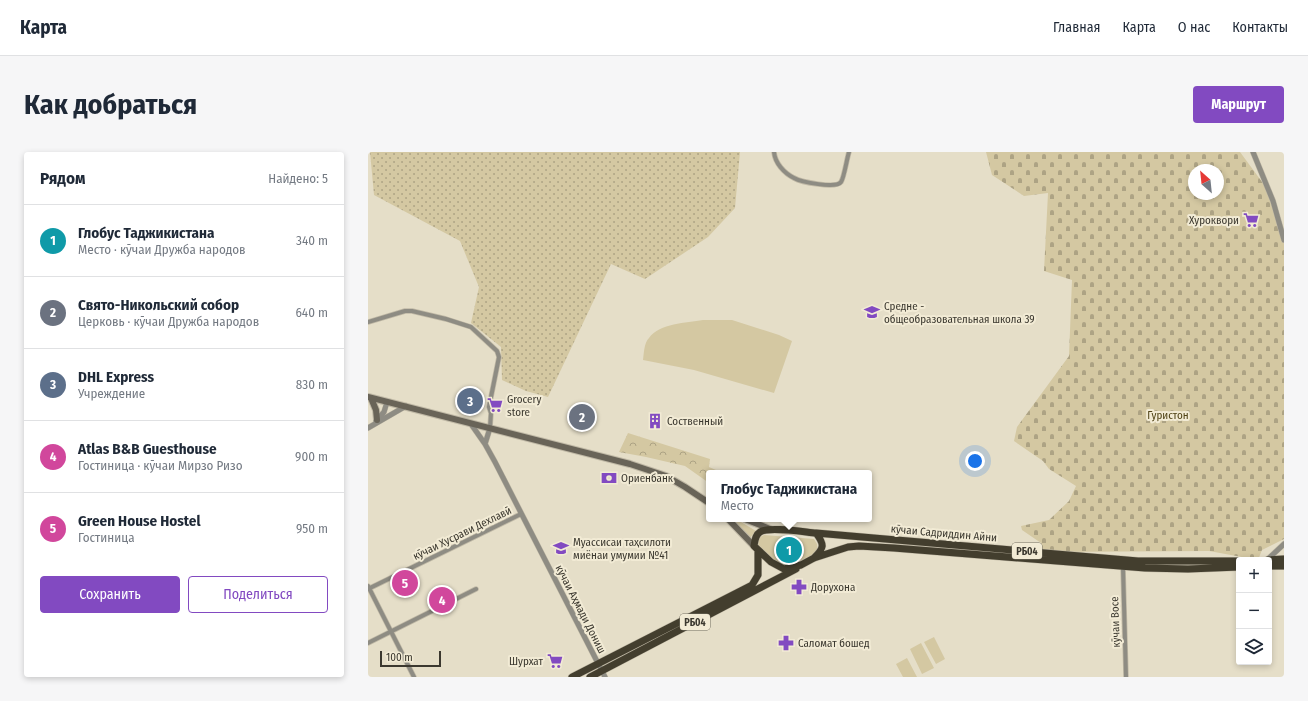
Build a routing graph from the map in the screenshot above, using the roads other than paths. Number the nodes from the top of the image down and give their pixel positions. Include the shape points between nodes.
1 (774, 152) edge
2 (849, 152) edge
3 (1253, 152) edge
4 (1284, 240) edge
5 (369, 321) edge
6 (370, 398) edge
7 (387, 402) junction
8 (406, 406) junction
9 (378, 420) junction
10 (471, 424) junction
11 (369, 427) edge
12 (490, 428) junction
13 (485, 444) junction
14 (706, 501) edge
15 (522, 514) junction
16 (731, 522) edge
17 (754, 522) edge
18 (770, 528) junction
19 (816, 533) junction
20 (1284, 544) edge
21 (756, 548) junction
22 (1270, 557) edge
23 (814, 558) junction
24 (1284, 559) edge
25 (1272, 560) edge
26 (1236, 561) edge
27 (801, 565) junction
28 (1272, 566) edge
29 (1284, 566) edge
30 (1123, 567) junction
31 (1236, 567) edge
32 (368, 588) edge
33 (476, 589) dead end
34 (391, 631) junction
35 (368, 643) edge
36 (598, 664) junction
37 (604, 674) edge
38 (414, 677) edge
39 (572, 677) edge
40 (590, 677) edge
41 (1126, 677) edge

1 - 2 street via 781,168 793,178 831,186 842,182
3 - 4 street via 1271,196
5 - 12 street via 408,311 471,327 497,351 499,357 489,407
6 - 7 main road
6 - 9 main road
7 - 8 main road
7 - 9 street
8 - 10 main road
8 - 11 street
9 - 11 street
10 - 12 main road
10 - 13 street, кӯчаи Аҳмади Дониш
12 - 13 street
12 - 14 main road via 653,471 679,483
13 - 15 street, кӯчаи Аҳмади Дониш
15 - 32 street, кӯчаи Хусрави Дехлавӣ
15 - 36 street, кӯчаи Аҳмади Дониш
16 - 21 main road
17 - 18 main road
18 - 19 highway, РБ04
18 - 21 highway via 758,534
19 - 23 highway via 823,546
19 - 26 highway, кӯчаи Садриддин Айни / РБ04 via 1138,561
20 - 22 street
21 - 27 highway, РБ04 via 780,568 788,569
21 - 36 highway, РБ04 via 758,575 752,585
23 - 27 highway, РБ04
23 - 30 highway, кӯчаи Садриддин Айни / РБ04 via 859,546
24 - 25 highway
27 - 37 highway, РБ04
28 - 29 highway
30 - 31 highway, кӯчаи Садриддин Айни / РБ04
30 - 41 street, кӯчаи Восе
32 - 34 street
33 - 34 street
34 - 35 street
34 - 38 street
36 - 37 street, кӯчаи Аҳмади Дониш
36 - 39 highway, РБ04
37 - 40 highway, РБ04

